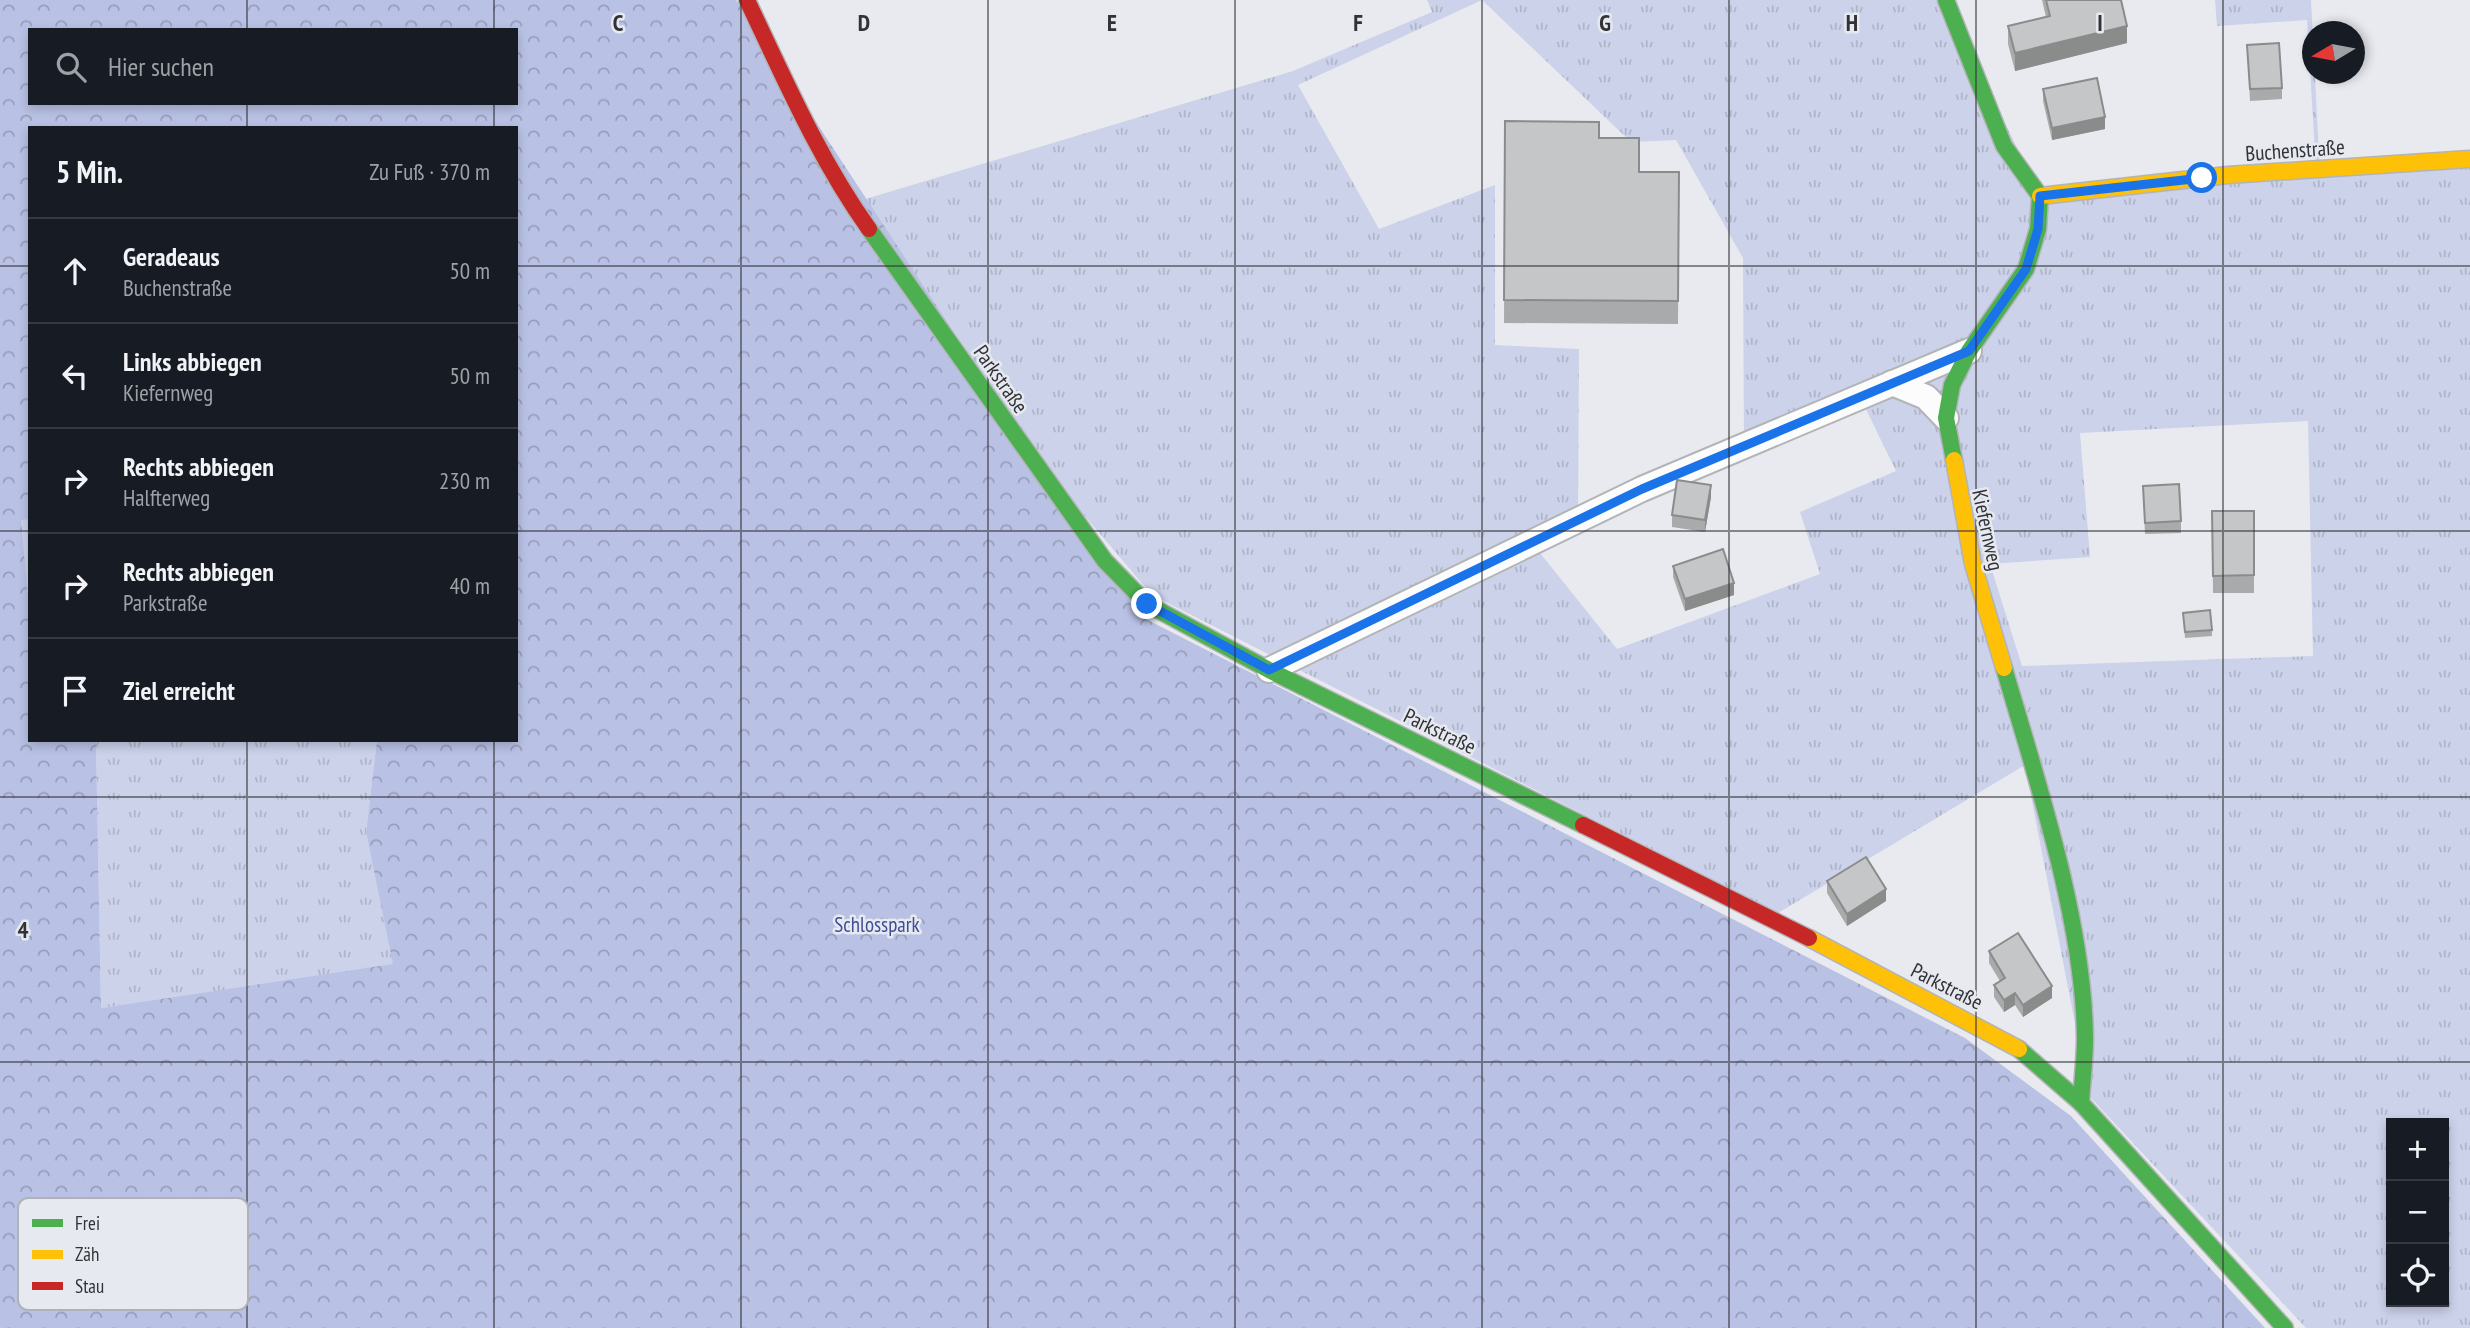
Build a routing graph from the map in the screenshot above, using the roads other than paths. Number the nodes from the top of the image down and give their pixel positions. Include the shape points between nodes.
1 (747, 0) edge
2 (1946, 0) edge
3 (2470, 159) edge
4 (2040, 196) junction
5 (1969, 351) junction
6 (1892, 383) junction
7 (1946, 418) junction
8 (1269, 670) junction
9 (2081, 1103) junction
10 (2285, 1328) edge

1 - 8 street, Parkstraße via 799,109 853,206 1105,561 1147,604
2 - 4 street via 2004,146
3 - 4 street, Buchenstraße via 2228,175
4 - 5 street, Kiefernweg via 2038,229 2026,269
5 - 6 street
5 - 7 street, Kiefernweg via 1952,385
6 - 7 street via 1926,397
6 - 8 street via 1642,489
7 - 9 street, Kiefernweg via 1973,564 2032,764 2073,928 2085,1038
8 - 9 street, Parkstraße via 2011,1042
9 - 10 street, Parkstraße

